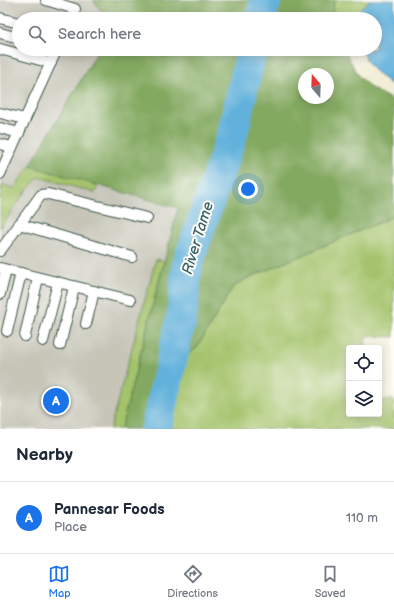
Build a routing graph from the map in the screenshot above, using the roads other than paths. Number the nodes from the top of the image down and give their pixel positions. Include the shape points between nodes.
1 (46, 0) edge
2 (74, 12) edge
3 (0, 18) edge
4 (12, 21) edge
5 (0, 33) edge
6 (12, 36) edge
7 (0, 49) edge
8 (12, 52) edge
9 (26, 56) edge
10 (54, 56) edge
11 (51, 63) junction
12 (0, 113) edge
13 (25, 119) junction
14 (0, 128) edge
15 (19, 133) junction
16 (0, 144) edge
17 (12, 147) junction
18 (0, 174) edge
19 (147, 218) dead end
20 (20, 224) junction
21 (0, 251) edge
22 (132, 257) dead end
23 (3, 269) edge
24 (21, 273) junction
25 (38, 278) junction
26 (58, 282) junction
27 (74, 287) junction
28 (94, 291) junction
29 (0, 294) edge
30 (130, 300) dead end
31 (86, 324) dead end
32 (7, 331) dead end
33 (25, 336) dead end
34 (43, 340) dead end
35 (60, 345) dead end

1 - 2 lane via 75,10
3 - 4 lane
5 - 6 lane
7 - 8 lane
9 - 11 lane
10 - 11 lane
11 - 13 lane
12 - 13 lane
13 - 15 lane
14 - 15 lane
15 - 17 lane
16 - 17 lane
17 - 18 lane
19 - 20 lane via 48,194 41,195
20 - 21 lane
20 - 22 lane
23 - 24 lane
23 - 29 lane
24 - 25 lane
24 - 32 lane
25 - 26 lane
25 - 33 lane
26 - 27 lane
26 - 34 lane
27 - 28 lane
27 - 35 lane
28 - 30 lane
28 - 31 lane

